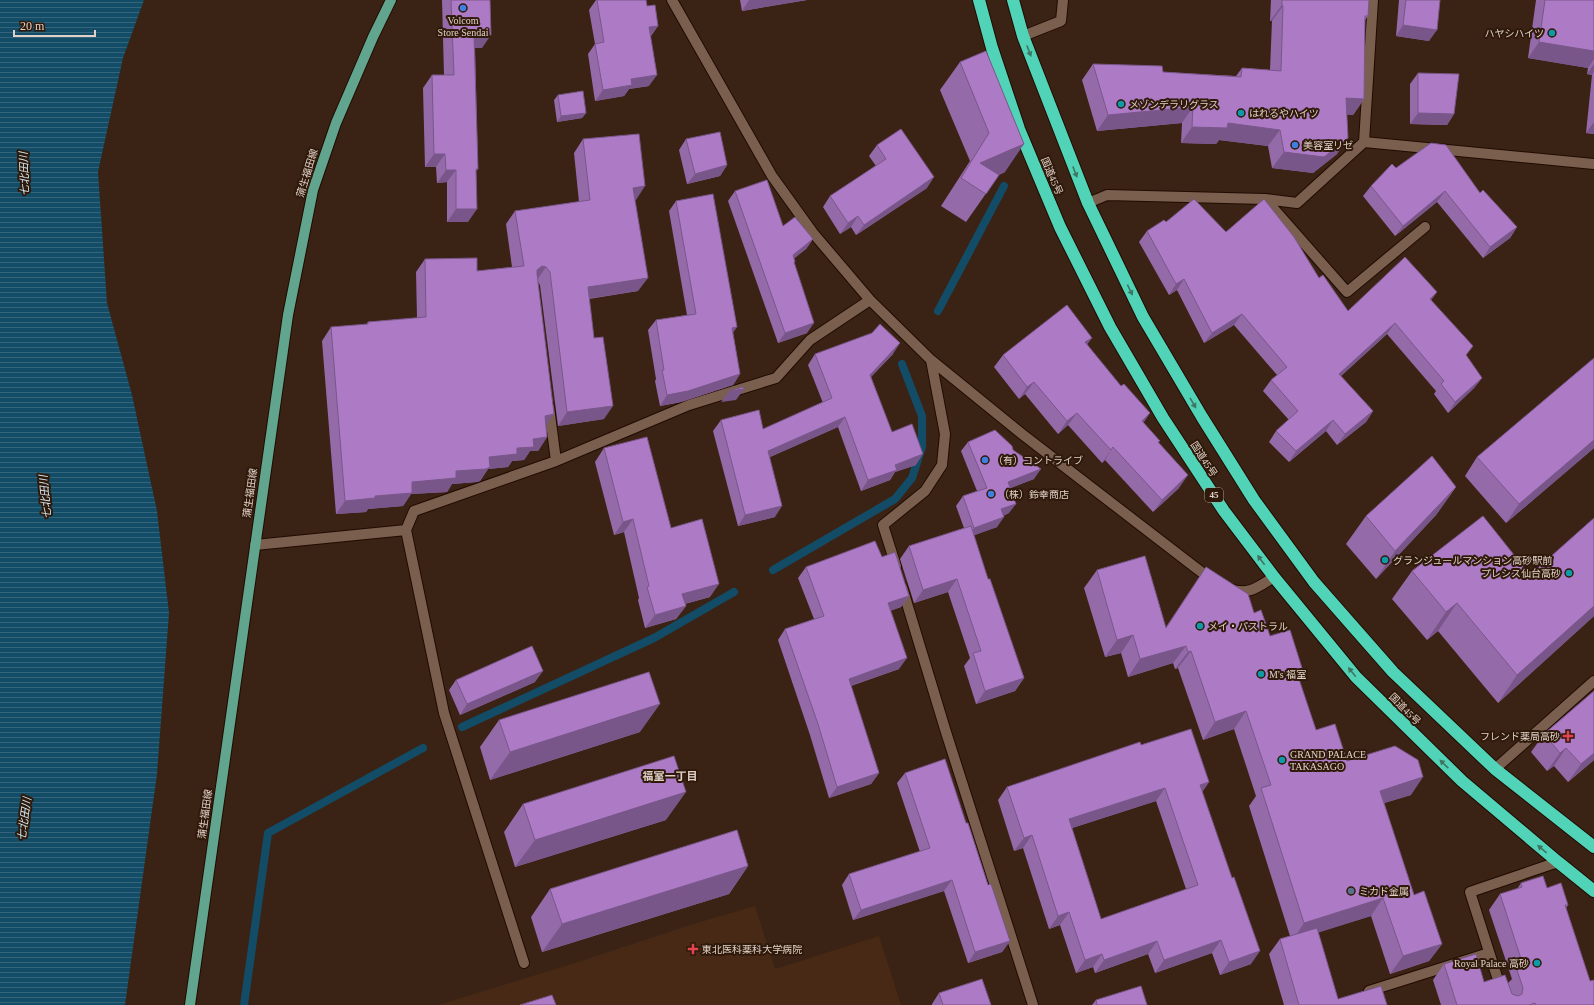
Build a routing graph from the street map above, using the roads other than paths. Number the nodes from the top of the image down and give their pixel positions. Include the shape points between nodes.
1 (391, 0) edge
2 (672, 0) edge
3 (979, 0) edge
4 (1013, 0) edge
5 (1063, 0) edge
6 (1373, 0) edge
7 (1023, 36) junction
8 (1364, 142) junction
9 (1594, 164) edge
10 (1265, 199) junction
11 (1088, 203) junction
12 (1425, 226) dead end
13 (870, 300) junction
14 (931, 360) junction
15 (548, 400) edge
16 (556, 462) junction
17 (406, 530) junction
18 (254, 546) junction
19 (1274, 576) junction
20 (1594, 681) edge
21 (1495, 769) junction
22 (1594, 847) edge
23 (1558, 862) junction
24 (1594, 891) edge
25 (1489, 953) junction
26 (524, 963) dead end
27 (1361, 994) edge
28 (190, 1005) edge
29 (1033, 1005) edge
30 (1506, 1005) edge

1 - 18 main road, 蒲生福田線 via 336,123 313,190 288,315
2 - 13 street via 772,176 813,233
19 -> 3 highway, 国道45号 / 45 via 1224,511 1163,418 1110,327 1060,227 1019,129
4 - 7 highway, 国道45号
5 - 7 street via 1061,21
6 - 8 street
7 -> 11 highway, 国道45号
8 - 9 street
8 - 10 street via 1297,203
10 - 11 street via 1107,195
10 - 12 street via 1346,292
11 -> 21 highway, 国道45号 via 1143,317 1254,500 1314,582 1393,672
13 - 14 street
13 - 16 street via 810,340 776,378 689,405
14 - 19 street via 1034,444 1216,582 1233,590 1252,590
14 - 29 street via 945,434 942,465 925,491 883,524
15 - 16 street
16 - 17 street via 414,511
17 - 18 street
17 - 26 street via 444,713
18 - 28 main road, 蒲生福田線
23 -> 19 highway, 国道45号 / 45 via 1462,781 1356,677
20 - 21 street
21 - 22 highway, 国道45号
23 - 24 highway, 国道45号 / 45
23 - 25 street via 1470,892
25 - 27 street
25 - 30 street

